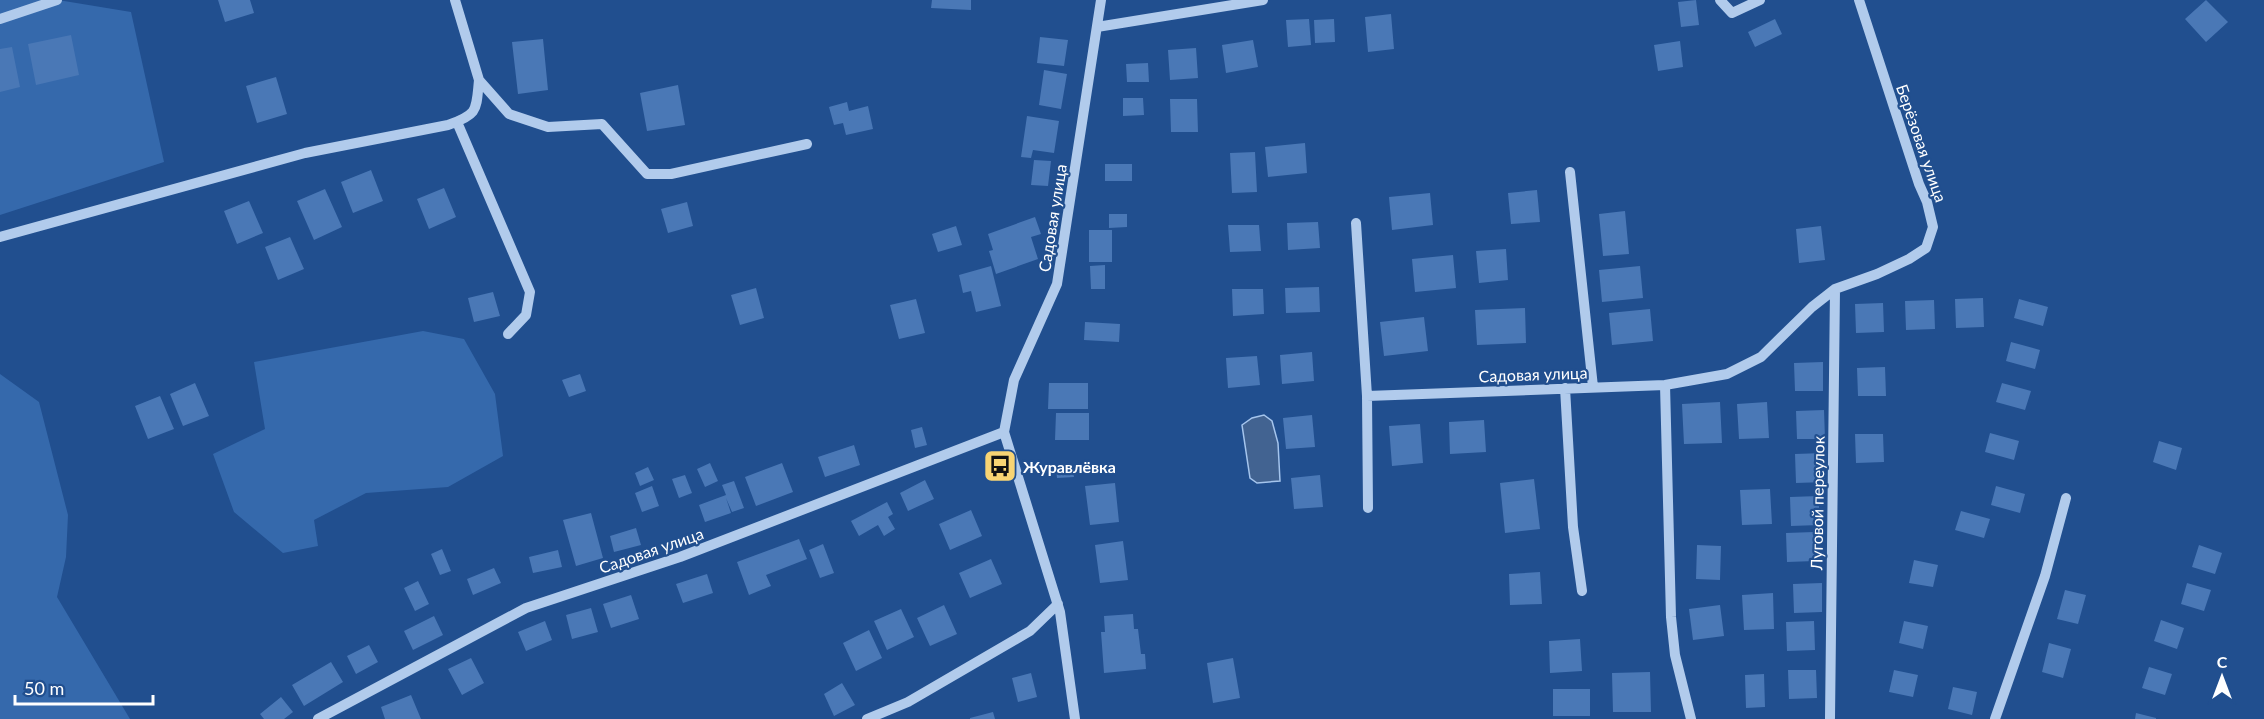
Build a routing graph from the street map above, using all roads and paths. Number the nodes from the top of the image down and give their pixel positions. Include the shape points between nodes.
1 (57, 0) edge
2 (455, 0) edge
3 (1101, 0) edge
4 (1263, 0) edge
5 (1720, 0) edge
6 (1760, 0) edge
7 (1859, 0) edge
8 (0, 19) edge
9 (1097, 27) junction
10 (479, 80) junction
11 (457, 122) junction
12 (807, 144) dead end
13 (1570, 172) dead end
14 (1356, 223) dead end
15 (0, 237) edge
16 (1835, 288) junction
17 (508, 334) dead end
18 (1665, 385) junction
19 (1593, 387) junction
20 (1565, 388) junction
21 (1366, 396) junction
22 (1004, 432) junction
23 (2066, 498) dead end
24 (1368, 508) dead end
25 (1582, 591) dead end
26 (1058, 604) junction
27 (1830, 718) edge
28 (318, 719) edge
29 (867, 719) edge
30 (1076, 719) edge
31 (1690, 719) edge
32 (1995, 719) edge

1 - 8 street
2 - 10 street
3 - 9 street, Садовая улица
4 - 9 street
5 - 6 street via 1732,13
7 - 16 street, Берёзовая улица via 1933,227 1926,248 1909,259
9 - 22 street, Садовая улица via 1057,284 1014,380
10 - 11 street via 477,106 468,118
10 - 12 street via 509,114 548,128 602,124 648,174 671,174
11 - 15 street via 305,153
11 - 17 street via 530,292 526,315
13 - 19 street
14 - 21 street
16 - 18 street, Берёзовая улица via 1761,357 1727,374
16 - 27 street, Луговой переулок
18 - 19 street, Садовая улица
18 - 31 street via 1671,617 1675,655
19 - 20 street, Садовая улица
20 - 21 street, Садовая улица
20 - 25 street via 1573,527
21 - 24 street
22 - 26 street, Садовая улица
22 - 28 street, Садовая улица via 680,557 525,608
23 - 32 street via 2045,576
26 - 29 street via 1030,631 908,702
26 - 30 street, Садовая улица

